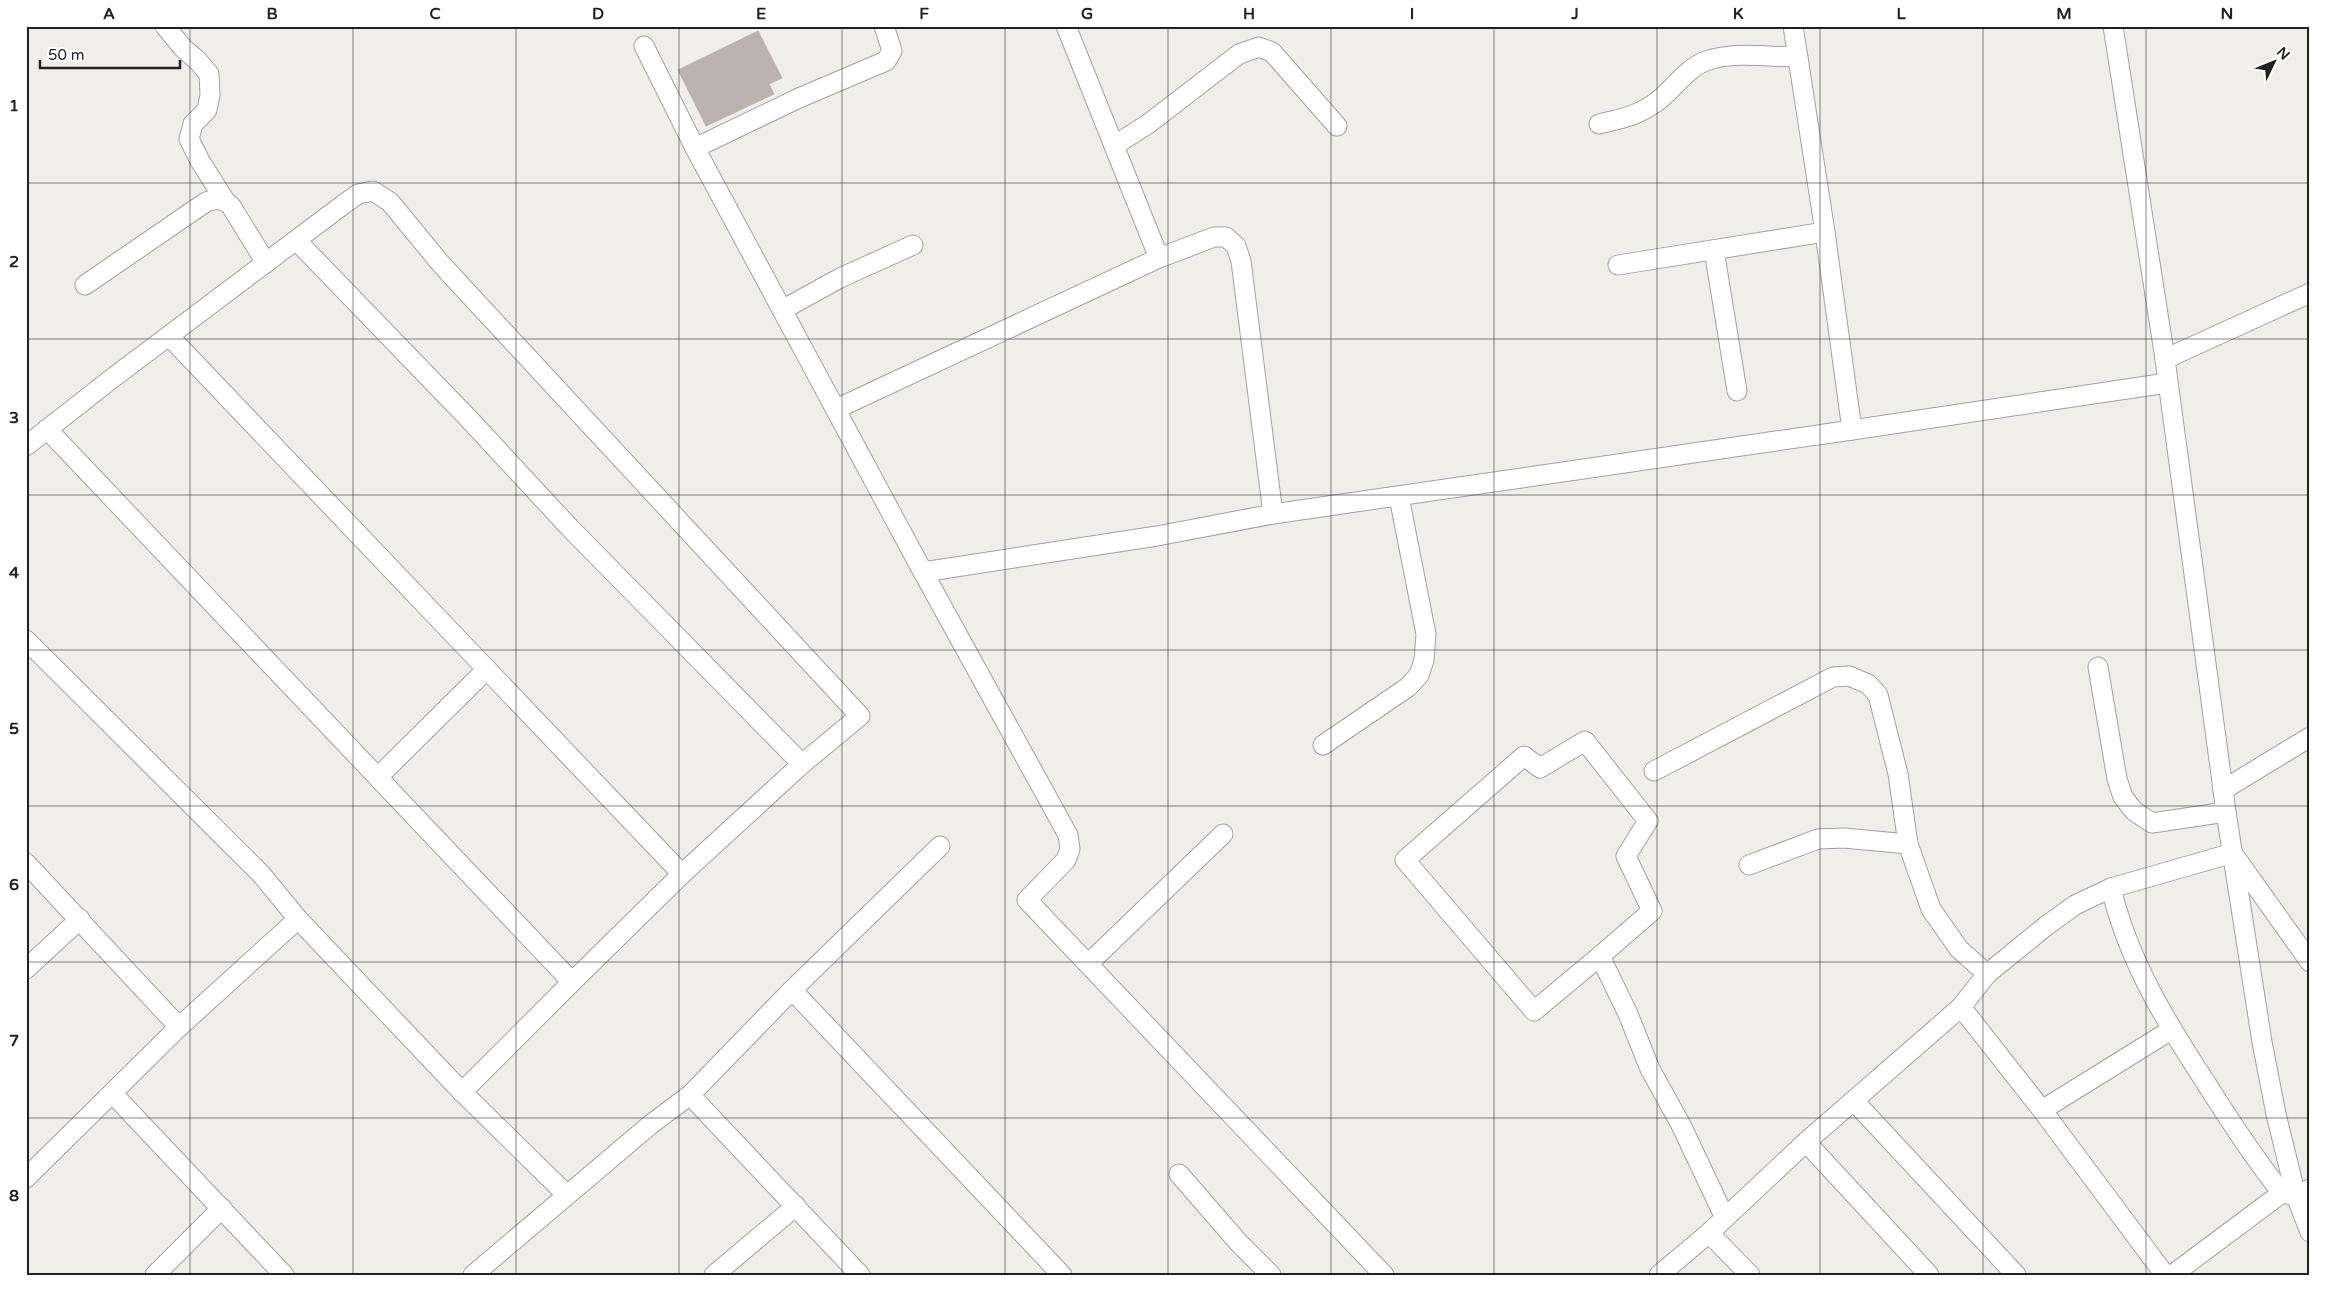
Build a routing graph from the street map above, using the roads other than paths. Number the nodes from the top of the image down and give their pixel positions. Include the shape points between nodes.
1 (165, 26) edge
2 (884, 26) edge
3 (1066, 26) edge
4 (1793, 26) edge
5 (2113, 26) edge
6 (644, 46) dead end
7 (1798, 57) junction
8 (1599, 124) dead end
9 (1337, 126) dead end
10 (1115, 145) junction
11 (695, 148) junction
12 (224, 199) junction
13 (1825, 232) junction
14 (296, 240) junction
15 (913, 245) dead end
16 (1714, 250) junction
17 (1159, 258) junction
18 (266, 263) junction
19 (1618, 265) dead end
20 (85, 285) dead end
21 (2310, 293) edge
22 (782, 310) junction
23 (170, 336) junction
24 (2165, 359) junction
25 (2167, 383) junction
26 (1737, 391) dead end
27 (836, 409) junction
28 (47, 429) junction
29 (1852, 430) junction
30 (26, 446) edge
31 (1399, 497) junction
32 (1273, 514) junction
33 (923, 572) junction
34 (26, 640) edge
35 (2098, 667) dead end
36 (487, 669) junction
37 (2310, 737) edge
38 (1323, 745) dead end
39 (802, 764) junction
40 (1654, 771) dead end
41 (378, 777) junction
42 (2223, 790) junction
43 (2226, 812) junction
44 (1223, 834) dead end
45 (1908, 844) junction
46 (940, 846) dead end
47 (2233, 852) junction
48 (26, 863) edge
49 (1749, 865) dead end
50 (682, 874) junction
51 (2111, 888) junction
52 (80, 919) junction
53 (298, 919) junction
54 (1600, 956) junction
55 (2310, 962) edge
56 (1089, 964) junction
57 (26, 969) edge
58 (1987, 974) junction
59 (572, 982) junction
60 (792, 990) junction
61 (1960, 1007) junction
62 (179, 1027) junction
63 (2171, 1030) junction
64 (462, 1092) junction
65 (113, 1094) junction
66 (690, 1095) junction
67 (1854, 1101) junction
68 (2042, 1110) junction
69 (1806, 1142) junction
70 (1179, 1174) dead end
71 (26, 1178) edge
72 (2296, 1193) edge
73 (567, 1195) junction
74 (796, 1206) junction
75 (222, 1208) junction
76 (1725, 1218) junction
77 (2310, 1232) edge
78 (1709, 1233) junction
79 (156, 1275) edge
80 (284, 1275) edge
81 (473, 1275) edge
82 (714, 1275) edge
83 (860, 1275) edge
84 (1062, 1275) edge
85 (1271, 1275) edge
86 (1384, 1275) edge
87 (1659, 1275) edge
88 (1750, 1275) edge
89 (1929, 1275) edge
90 (2016, 1275) edge
91 (2165, 1275) edge
92 (2172, 1275) edge

1 - 12 street via 209,74 207,110 193,124 190,139 200,162
2 - 11 street via 892,51 886,61
3 - 10 street
4 - 7 street
5 - 24 street
6 - 11 street
7 - 8 street via 1725,56 1704,62 1637,115
7 - 13 street
9 - 10 street via 1272,52 1259,47 1239,54 1148,124
10 - 17 street
11 - 22 street
12 - 18 street via 232,206
12 - 20 street via 206,202
13 - 16 street
13 - 29 street
14 - 18 street
14 - 39 street via 570,528
14 - 39 street via 358,194 373,191 390,202 448,272 860,716
15 - 22 street via 840,278
16 - 19 street
16 - 26 street
17 - 27 street
17 - 32 street via 1214,237 1226,237 1236,246 1241,261
18 - 23 street
21 - 24 street
22 - 27 street
23 - 28 street
23 - 36 street
24 - 25 street
25 - 29 street
25 - 42 street
27 - 33 street
28 - 30 street
28 - 41 street
29 - 31 street
31 - 32 street
31 - 38 street via 1426,634 1424,660 1419,674 1408,687
32 - 33 street via 1157,536
33 - 56 street via 1068,835 1070,849 1066,860 1027,900
34 - 53 street via 261,874
35 - 43 street via 2117,778 2122,797 2134,811 2152,823
36 - 41 street
36 - 50 street
37 - 42 street
39 - 50 street
40 - 45 street via 1833,677 1849,676 1868,684 1878,696 1898,774
41 - 59 street
42 - 43 street
43 - 47 street
44 - 56 street
45 - 49 street via 1844,838 1818,840
45 - 58 street via 1931,909 1959,949
46 - 60 street
47 - 51 street
47 - 55 street
47 - 72 street via 2262,1042
48 - 52 street
50 - 59 street
51 - 58 street via 2075,905
51 - 63 street via 2118,918 2136,962
52 - 57 street
52 - 62 street
53 - 62 street
53 - 64 street
54 - 54 street via 1534,1011 1405,860 1524,756 1540,768 1585,741 1648,821 1626,856 1652,910
54 - 76 street via 1621,997 1650,1069 1681,1125
56 - 86 street
58 - 61 street
59 - 64 street
60 - 66 street
60 - 84 street
61 - 67 street
61 - 68 street
62 - 65 street
63 - 68 street
63 - 72 street via 2243,1142
64 - 73 street
65 - 71 street
65 - 75 street
66 - 73 street
66 - 74 street
67 - 69 street
67 - 90 street
68 - 91 street
69 - 76 street
69 - 89 street
70 - 85 street via 1239,1244
72 - 77 street
72 - 92 street
73 - 81 street
74 - 82 street
74 - 83 street
75 - 79 street
75 - 80 street
76 - 78 street
78 - 87 street
78 - 88 street

